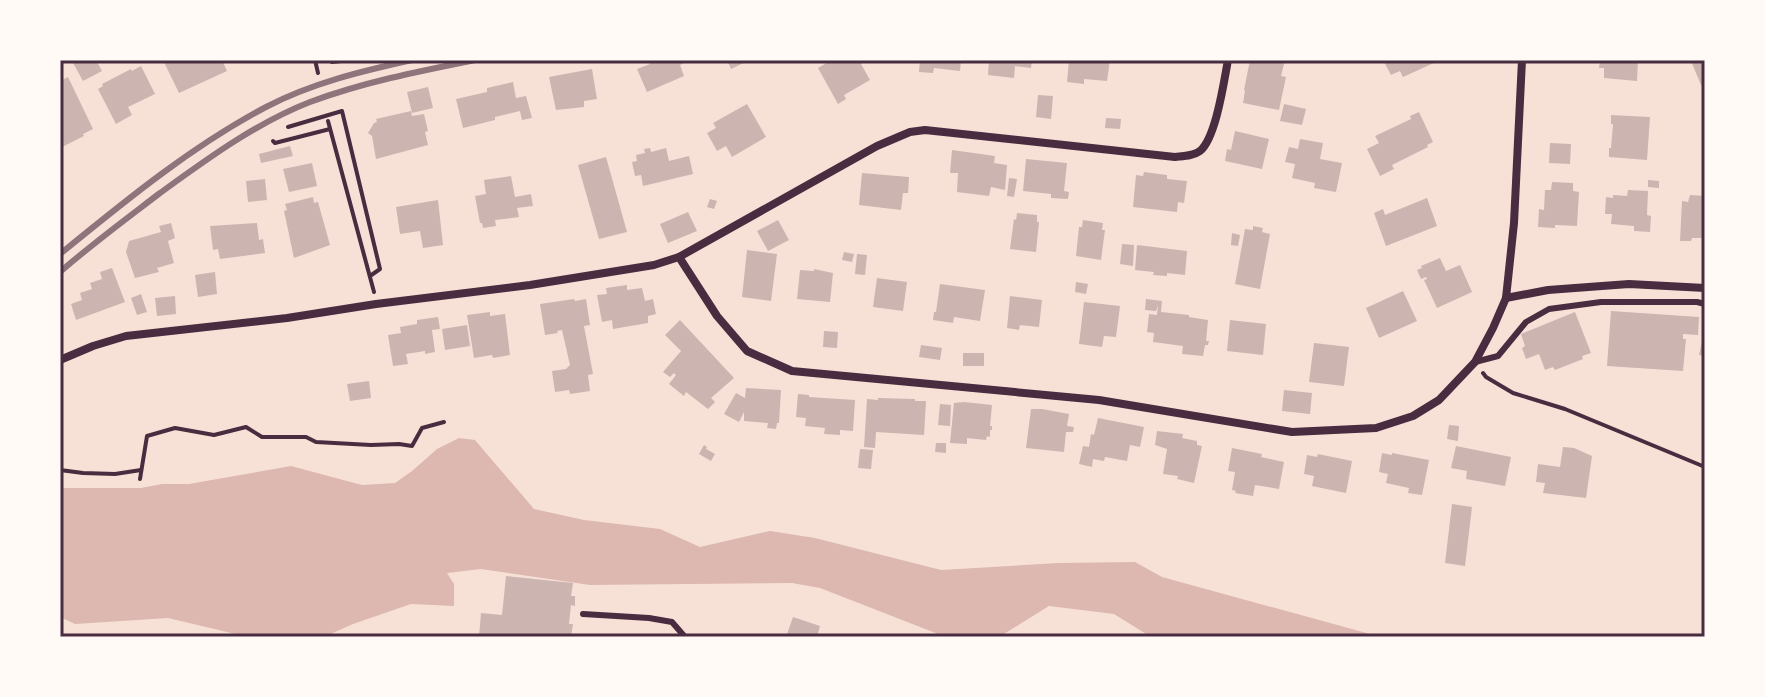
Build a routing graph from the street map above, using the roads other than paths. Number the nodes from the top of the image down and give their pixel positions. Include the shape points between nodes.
1 (1228, 60) edge
2 (1522, 60) edge
3 (679, 257) junction
4 (1705, 288) edge
5 (1506, 298) junction
6 (1705, 304) edge
7 (60, 360) edge
8 (1475, 362) junction
9 (583, 614) dead end
10 (685, 637) edge

1 - 3 street via 1212,130 1195,154 1175,157 910,132
2 - 5 street
3 - 7 street via 557,281 126,336
3 - 8 street via 747,351 792,371 1099,400 1292,432 1376,428 1413,416 1439,400
4 - 5 street via 1629,284
5 - 8 street
6 - 8 lane via 1601,302 1549,309 1526,322 1498,356
9 - 10 lane via 672,622

